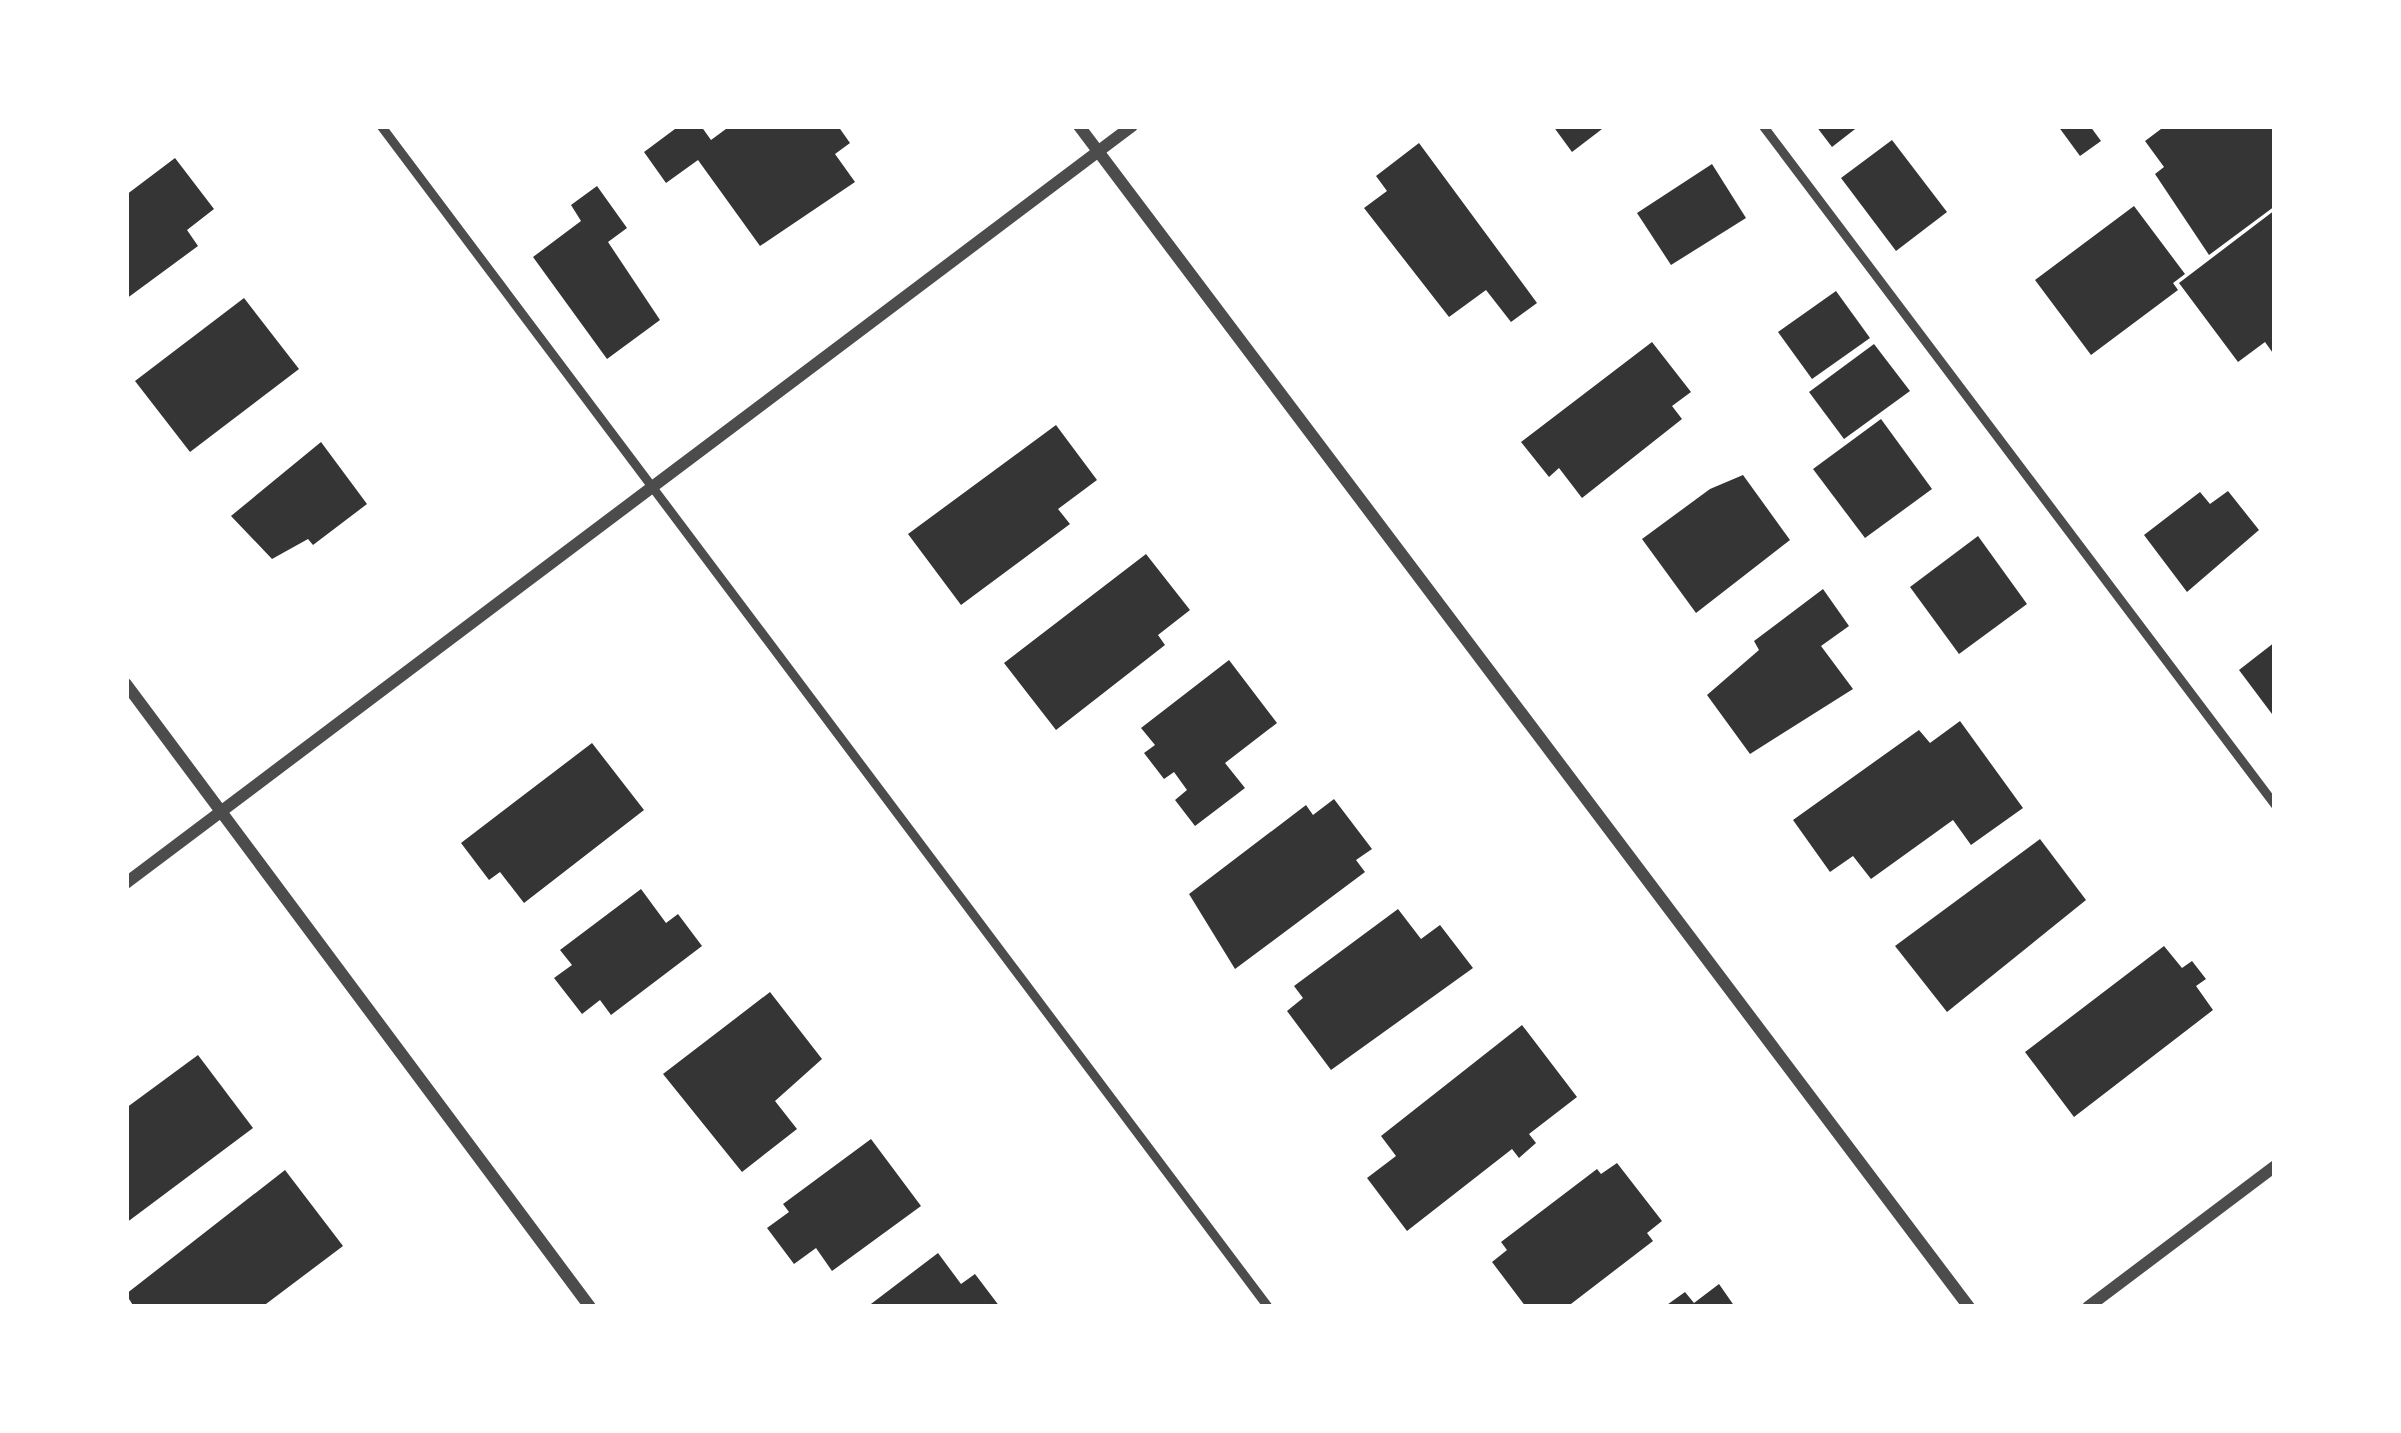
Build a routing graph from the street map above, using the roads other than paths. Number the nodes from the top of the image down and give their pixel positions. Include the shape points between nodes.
1 (381, 126) edge
2 (1078, 126) edge
3 (1132, 126) edge
4 (1763, 126) edge
5 (1098, 152) junction
6 (652, 486) junction
7 (126, 684) edge
8 (2275, 805) edge
9 (221, 811) junction
10 (126, 883) edge
11 (2275, 1166) edge
12 (590, 1307) edge
13 (1268, 1307) edge
14 (1969, 1307) edge
15 (2088, 1307) edge

1 - 6 lane
2 - 5 street
3 - 5 street
4 - 8 lane
5 - 6 street
5 - 14 street
6 - 9 street
6 - 13 lane
7 - 9 street
9 - 10 street
9 - 12 street
11 - 15 street

